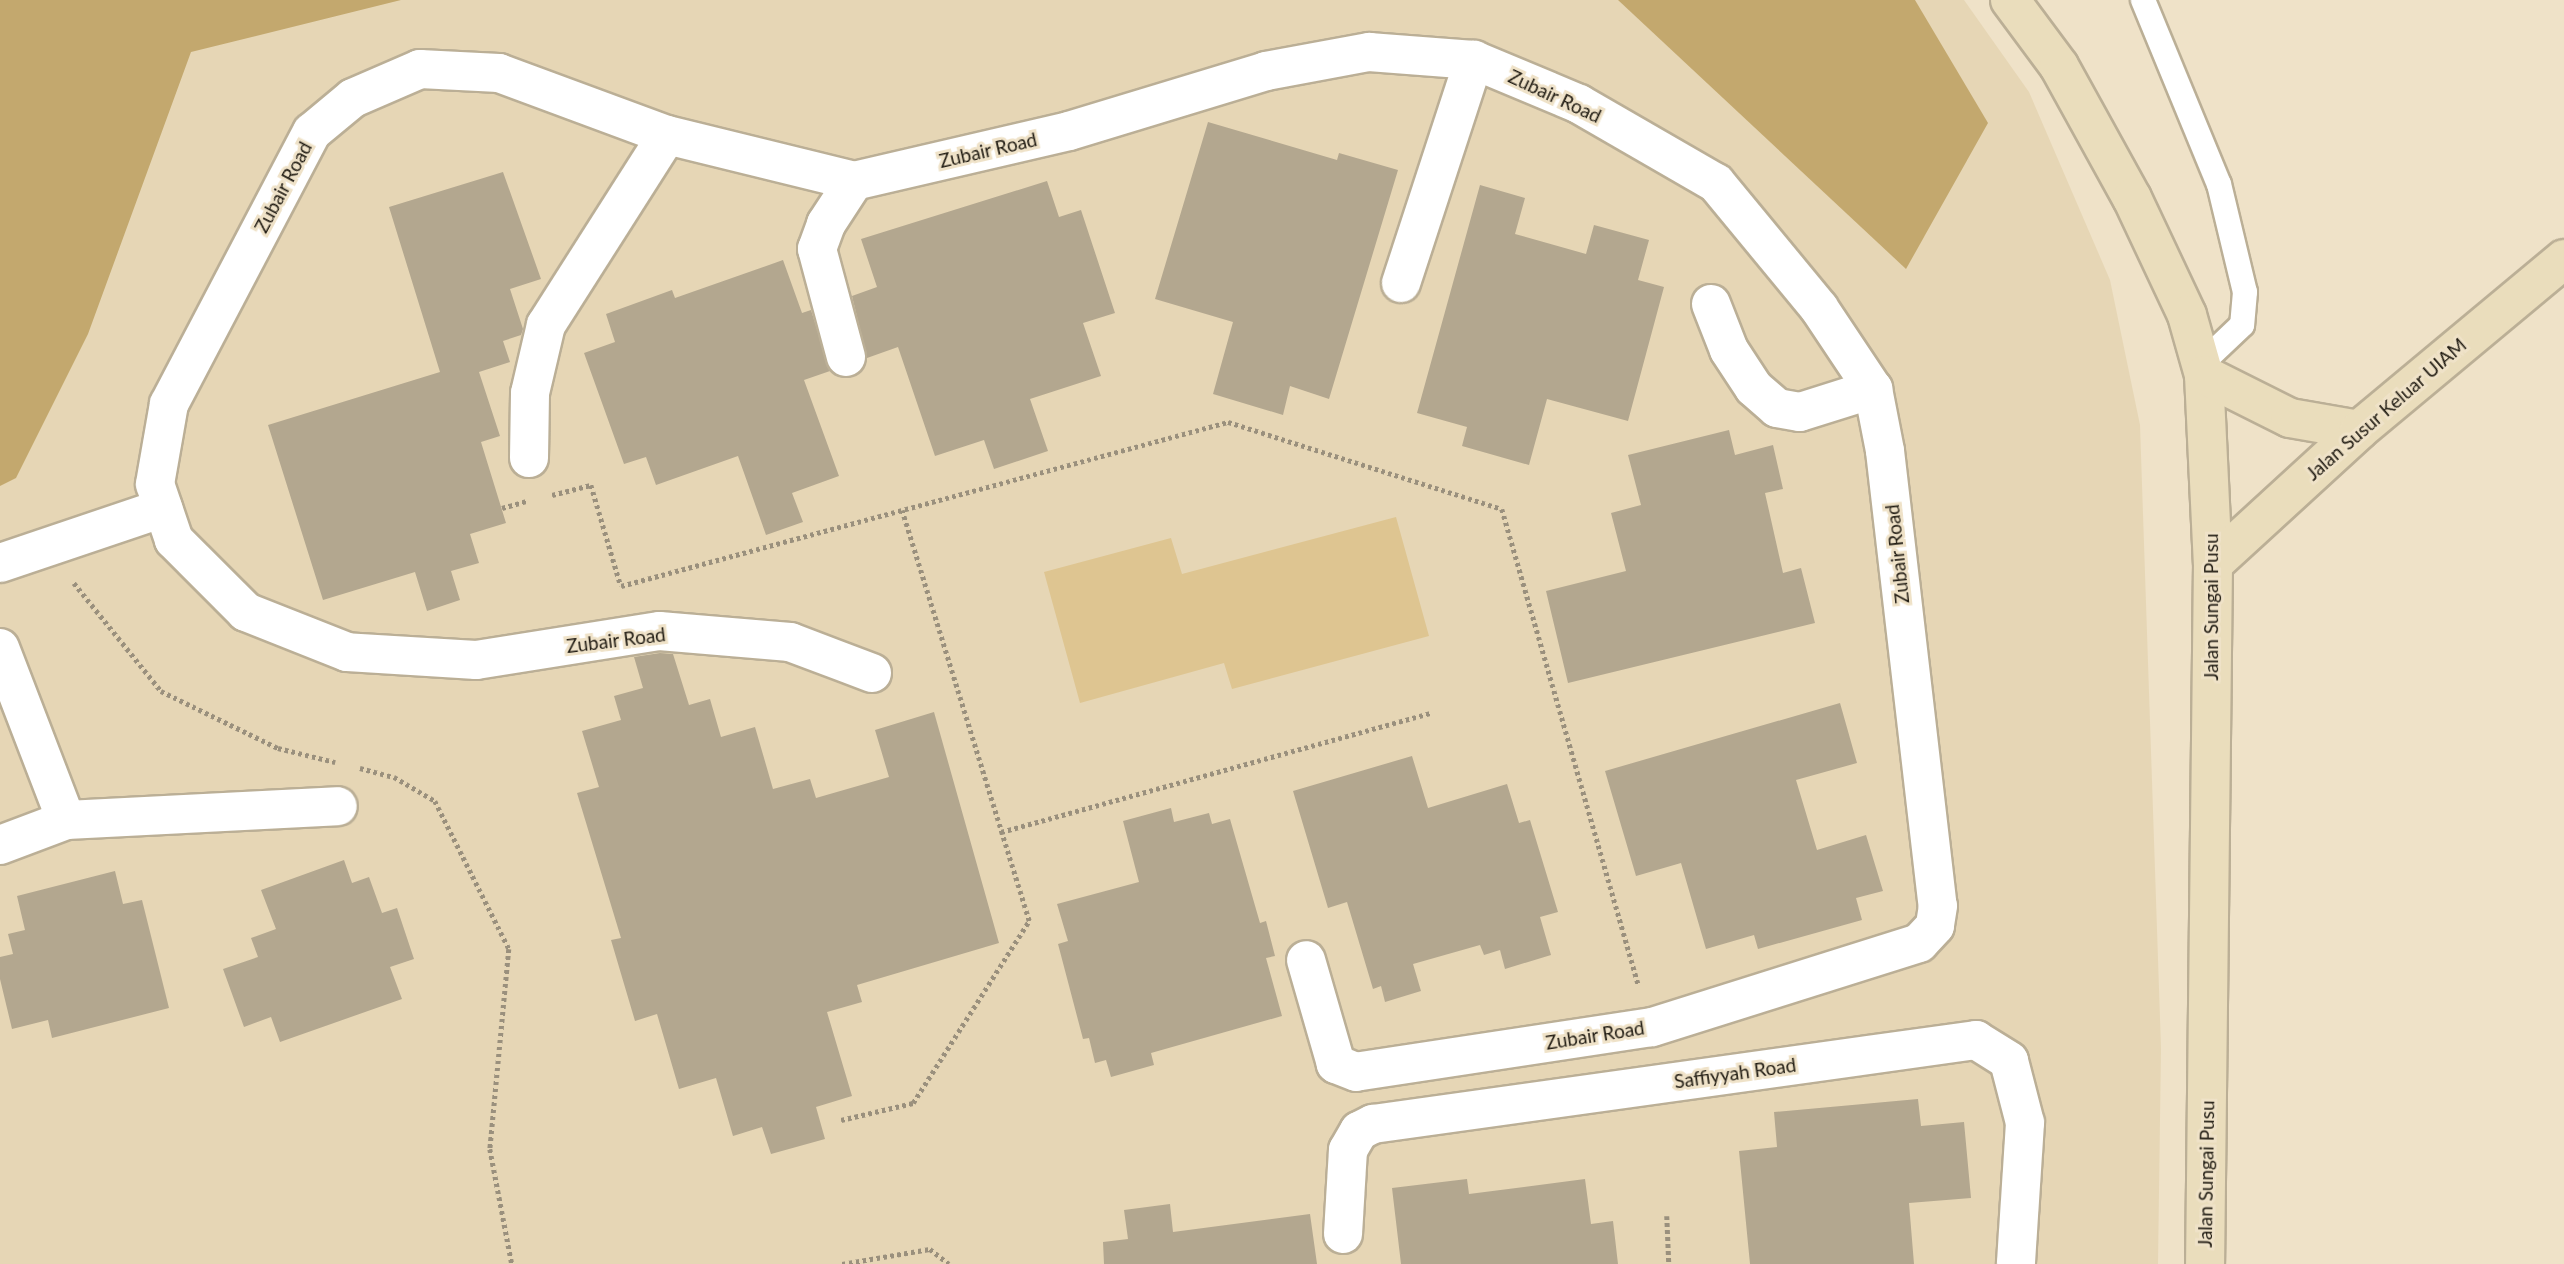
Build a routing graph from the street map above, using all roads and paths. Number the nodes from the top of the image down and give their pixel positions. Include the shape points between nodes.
1 (2010, 0) edge
2 (2143, 0) edge
3 (1474, 60) junction
4 (667, 135) junction
5 (854, 181) junction
6 (2564, 259) edge
7 (1401, 283) dead end
8 (1711, 304) dead end
9 (846, 357) dead end
10 (2203, 369) junction
11 (1873, 389) junction
12 (2359, 430) junction
13 (529, 458) dead end
14 (163, 508) junction
15 (502, 508) dead end
16 (902, 510) junction
17 (46, 548) junction
18 (0, 563) edge
19 (2213, 564) junction
20 (0, 648) edge
21 (872, 673) dead end
22 (1431, 713) dead end
23 (342, 764) dead end
24 (355, 767) dead end
25 (338, 806) dead end
26 (66, 820) junction
27 (1001, 832) junction
28 (0, 845) edge
29 (1306, 960) dead end
30 (1652, 1027) junction
31 (841, 1120) dead end
32 (1667, 1216) dead end
33 (1343, 1234) dead end
34 (512, 1264) edge
35 (842, 1264) edge
36 (949, 1264) edge
37 (1669, 1264) edge
38 (2016, 1264) edge
39 (2205, 1264) edge

1 - 10 main road, Jalan Sungai Pusu via 2059,66 2132,198 2187,315
2 - 10 lane via 2219,184 2245,292 2242,325
3 - 5 street, Zubair Road via 1369,52 1266,71 1069,131
3 - 7 street
3 - 11 street, Zubair Road via 1579,104 1716,183 1819,308
4 - 5 street, Zubair Road
4 - 13 street via 546,325 530,393
4 - 14 street, Zubair Road via 499,73 420,69 353,98 312,132 169,404 155,484
5 - 9 street via 825,224 817,249
6 - 12 main road, Jalan Susur Keluar UIAM
8 - 11 street via 1729,350 1754,388 1777,408 1800,412
10 - 12 main road via 2290,418
10 - 19 main road, Jalan Sungai Pusu
11 - 30 street, Zubair Road via 1885,451 1938,906 1935,926 1919,943
12 - 19 main road, Jalan Susur Keluar UIAM
14 - 17 street
14 - 21 street, Zubair Road via 174,540 246,612 347,652 476,660 659,631 790,642
15 - 16 path via 591,485 621,586
16 - 27 path
16 - 30 path via 1228,422 1502,509 1615,912
17 - 18 street
17 - 23 path via 161,691 278,748
19 - 39 main road, Jalan Sungai Pusu
20 - 26 street
22 - 27 path
24 - 34 path via 394,777 435,801 509,949 490,1149
25 - 26 street
26 - 28 street
27 - 31 path via 1029,921 914,1103
29 - 30 street, Zubair Road via 1336,1064 1345,1071
32 - 37 path
33 - 38 street, Saffiyyah Road via 1348,1150 1359,1131 1373,1124 1976,1040 2009,1061 2025,1123
35 - 36 path via 930,1249

